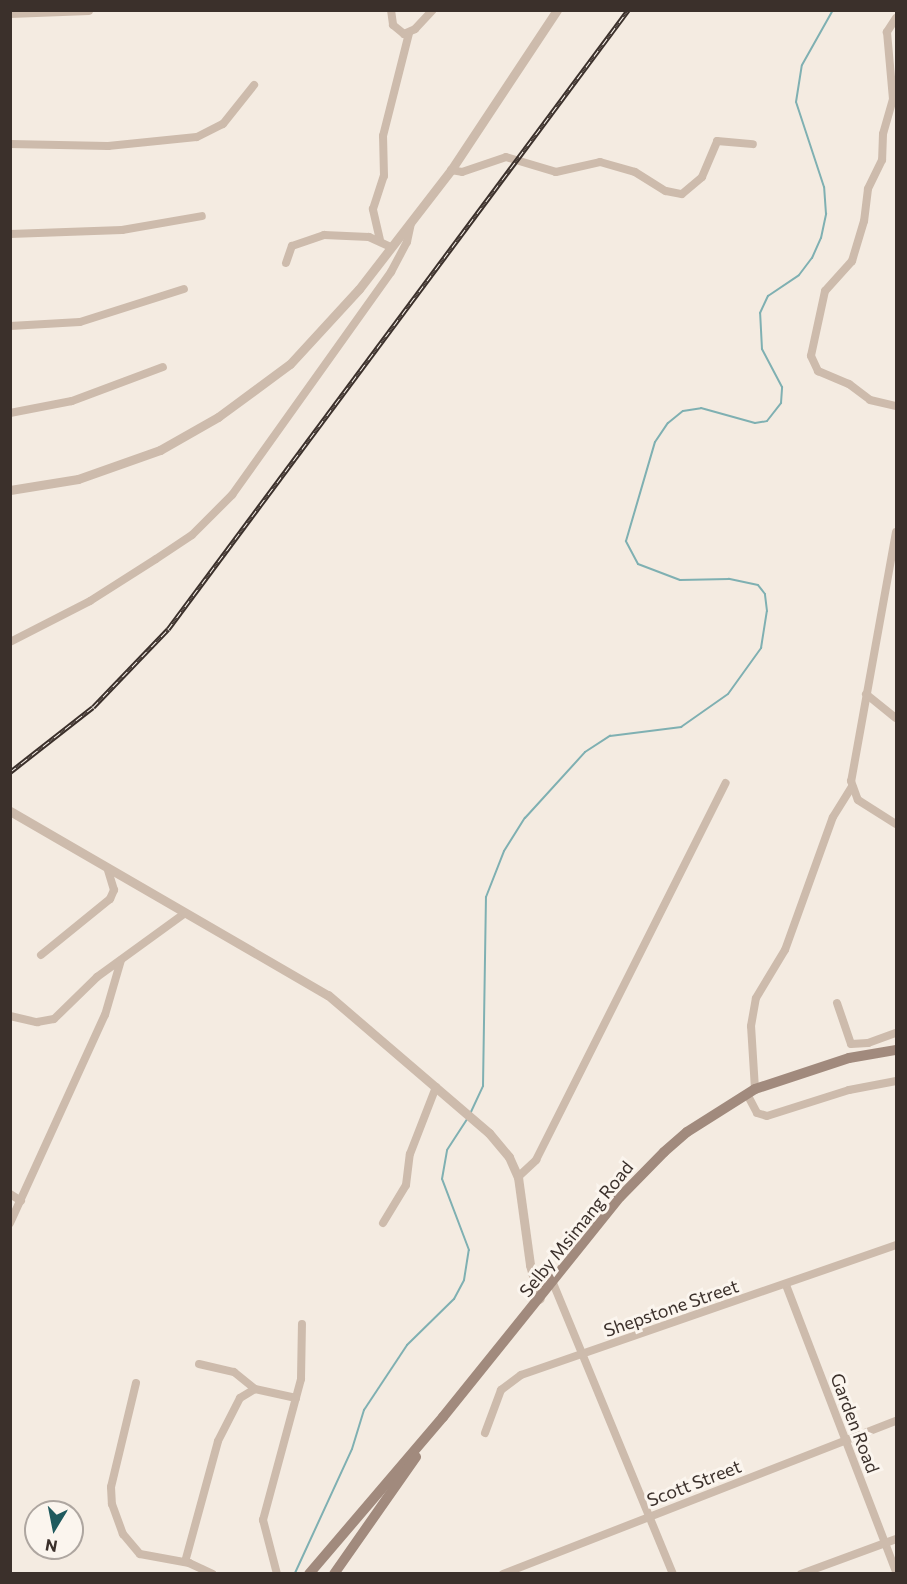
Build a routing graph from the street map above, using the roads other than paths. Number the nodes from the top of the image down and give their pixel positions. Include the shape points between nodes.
1 (391, 10) edge
2 (433, 10) edge
3 (557, 10) edge
4 (88, 11) edge
5 (10, 14) edge
6 (897, 18) edge
7 (409, 33) junction
8 (254, 85) dead end
9 (10, 144) edge
10 (753, 144) dead end
11 (451, 170) junction
12 (202, 216) dead end
13 (412, 219) junction
14 (10, 234) edge
15 (380, 240) junction
16 (390, 247) junction
17 (286, 263) dead end
18 (184, 290) dead end
19 (10, 326) edge
20 (163, 367) dead end
21 (897, 406) edge
22 (10, 414) edge
23 (10, 490) edge
24 (897, 532) edge
25 (10, 642) edge
26 (866, 694) junction
27 (897, 718) edge
28 (726, 783) dead end
29 (852, 787) junction
30 (10, 811) edge
31 (897, 824) edge
32 (108, 870) junction
33 (185, 913) junction
34 (41, 955) dead end
35 (121, 960) junction
36 (837, 1003) dead end
37 (10, 1016) edge
38 (897, 1033) edge
39 (897, 1050) edge
40 (897, 1080) edge
41 (436, 1088) junction
42 (751, 1092) junction
43 (518, 1178) junction
44 (10, 1194) edge
45 (21, 1201) junction
46 (10, 1223) edge
47 (383, 1223) dead end
48 (897, 1245) edge
49 (553, 1283) junction
50 (786, 1285) junction
51 (540, 1299) junction
52 (302, 1324) dead end
53 (583, 1353) junction
54 (199, 1364) dead end
55 (136, 1383) dead end
56 (255, 1389) junction
57 (296, 1398) junction
58 (443, 1417) junction
59 (897, 1421) edge
60 (485, 1432) dead end
61 (845, 1441) junction
62 (651, 1516) junction
63 (897, 1539) edge
64 (884, 1544) junction
65 (185, 1562) junction
66 (897, 1572) edge
67 (213, 1574) edge
68 (277, 1574) edge
69 (309, 1574) edge
70 (334, 1574) edge
71 (503, 1574) edge
72 (673, 1574) edge
73 (801, 1574) edge

1 - 7 street via 396,30
2 - 7 street
3 - 11 street
4 - 5 street
6 - 21 street via 887,32 892,99 883,134 882,160 868,189 864,221 852,261 825,291 811,356 818,371 849,384 870,400
7 - 15 street via 382,136 384,176 373,209
8 - 9 street via 223,124 197,137 108,146
10 - 11 street via 717,141 702,177 682,194 666,191 635,172 600,162 556,172 506,157 460,173
11 - 13 street
12 - 14 street via 130,229
13 - 16 street
13 - 25 street via 407,242 391,272 232,495 192,535 156,559 90,601
15 - 16 street
15 - 17 street via 350,234 314,237 292,246
16 - 23 street via 305,350 218,417 160,450 112,469
18 - 19 street via 80,322
20 - 22 street via 72,401
24 - 26 street
26 - 27 street
26 - 29 street
28 - 43 street via 537,1160
29 - 31 street via 858,800
29 - 42 street via 833,818 785,950 756,998 751,1026
30 - 32 street
32 - 33 street
32 - 34 street via 114,890 110,899
33 - 35 street
33 - 41 street via 328,995
35 - 37 street via 54,1019 37,1022
35 - 45 street via 105,1015
36 - 38 street via 851,1044
39 - 42 main road, Selby Msimang Road via 849,1058
40 - 42 street via 849,1090 767,1116 757,1113
41 - 43 street via 489,1133 509,1157
41 - 47 street via 410,1154 406,1185
42 - 49 main road, Selby Msimang Road via 687,1132 647,1168
43 - 51 street via 530,1265
44 - 45 street
45 - 46 street
48 - 50 street, Shepstone Street
49 - 51 main road, Selby Msimang Road
49 - 53 street
50 - 53 street, Shepstone Street
50 - 61 street, Garden Road
51 - 58 main road, Selby Msimang Road
52 - 57 street via 303,1361
53 - 60 street, Shepstone Street via 512,1379 498,1396
53 - 62 street
54 - 56 street via 234,1372
55 - 65 street via 111,1486 112,1504 131,1548
56 - 57 street
56 - 65 street via 240,1398 224,1423
57 - 68 street via 263,1520
58 - 69 main road, Selby Msimang Road
58 - 70 main road, Selby Msimang Road
59 - 61 street, Scott Street
61 - 62 street, Scott Street
61 - 64 street, Garden Road
62 - 71 street, Scott Street
62 - 72 street
63 - 64 street
64 - 66 street, Garden Road
64 - 73 street
65 - 67 street

